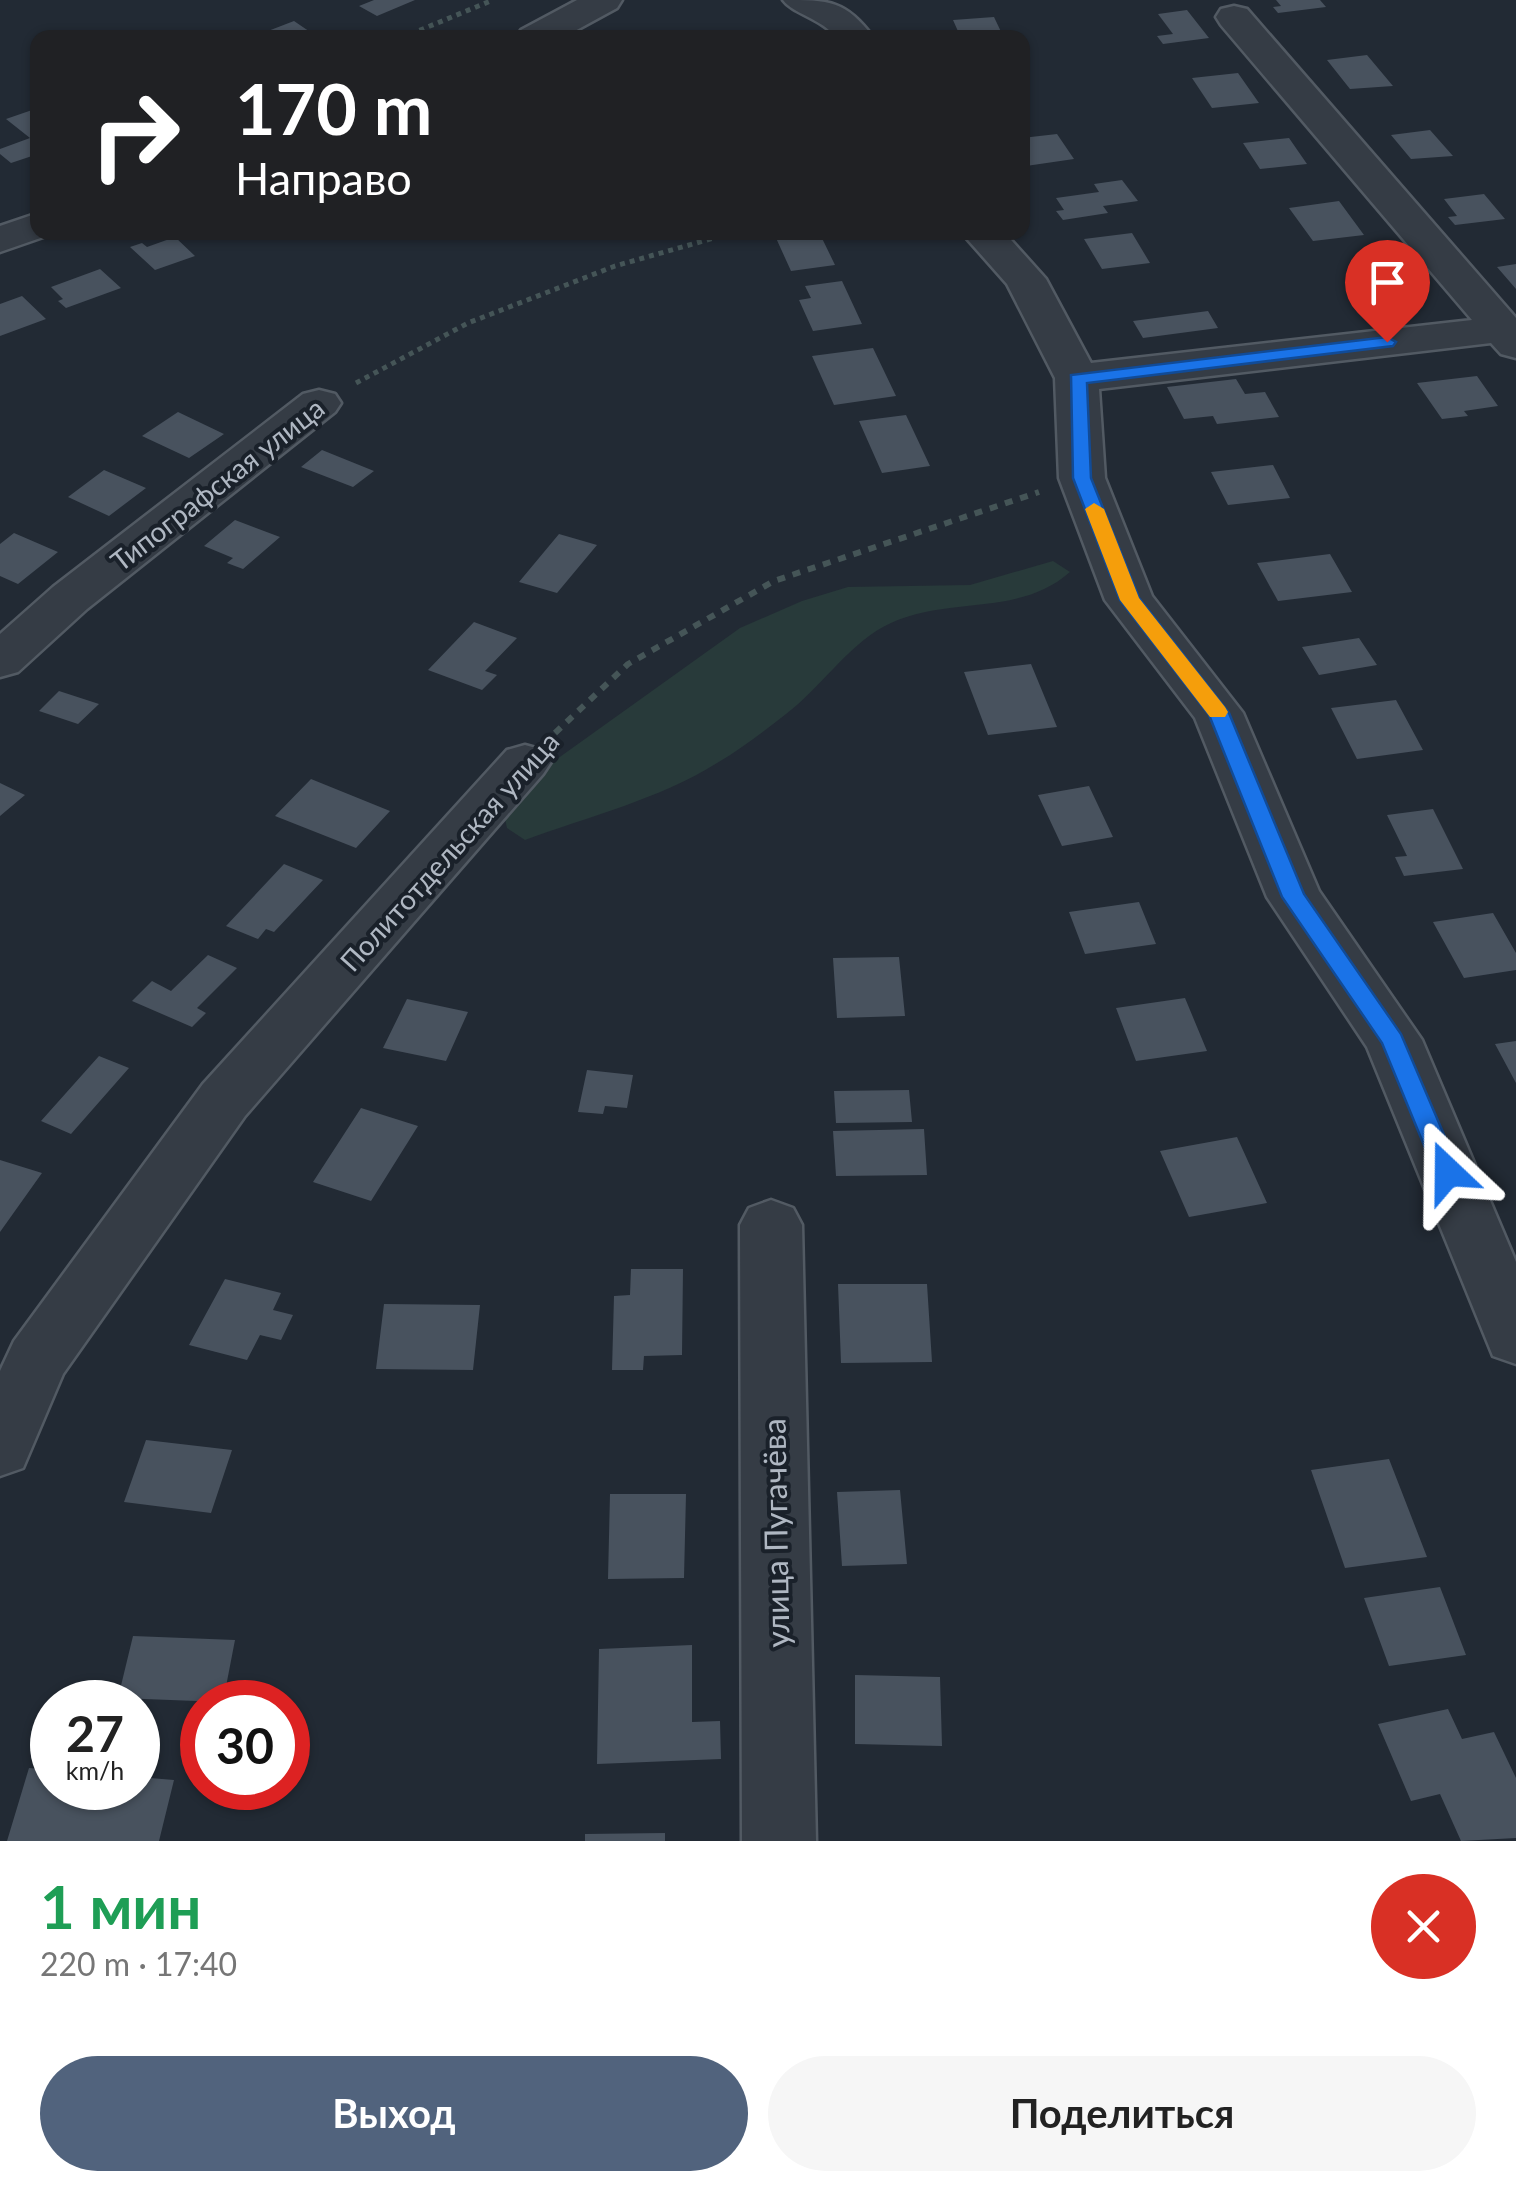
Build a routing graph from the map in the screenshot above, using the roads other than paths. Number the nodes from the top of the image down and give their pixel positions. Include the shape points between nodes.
1 (604, 0) edge
2 (802, 0) edge
3 (1234, 17) dead end
4 (549, 30) edge
5 (850, 30) edge
6 (30, 228) edge
7 (0, 240) edge
8 (988, 240) edge
9 (1510, 337) edge
10 (1077, 378) junction
11 (319, 402) road end
12 (0, 662) edge
13 (525, 762) road end
14 (771, 1225) dead end
15 (1516, 1337) edge
16 (0, 1448) edge
17 (780, 1841) edge

1 - 4 street
2 - 5 street via 820,5
3 - 9 street
6 - 7 street
8 - 10 street via 1024,280
9 - 10 street
10 - 15 street via 1082,478 1130,600 1218,713 1294,897 1393,1040
11 - 12 street, Типографская улица via 70,598
13 - 16 street, Политотдельская улица via 224,1100 38,1360
14 - 17 street, улица Пугачёва

